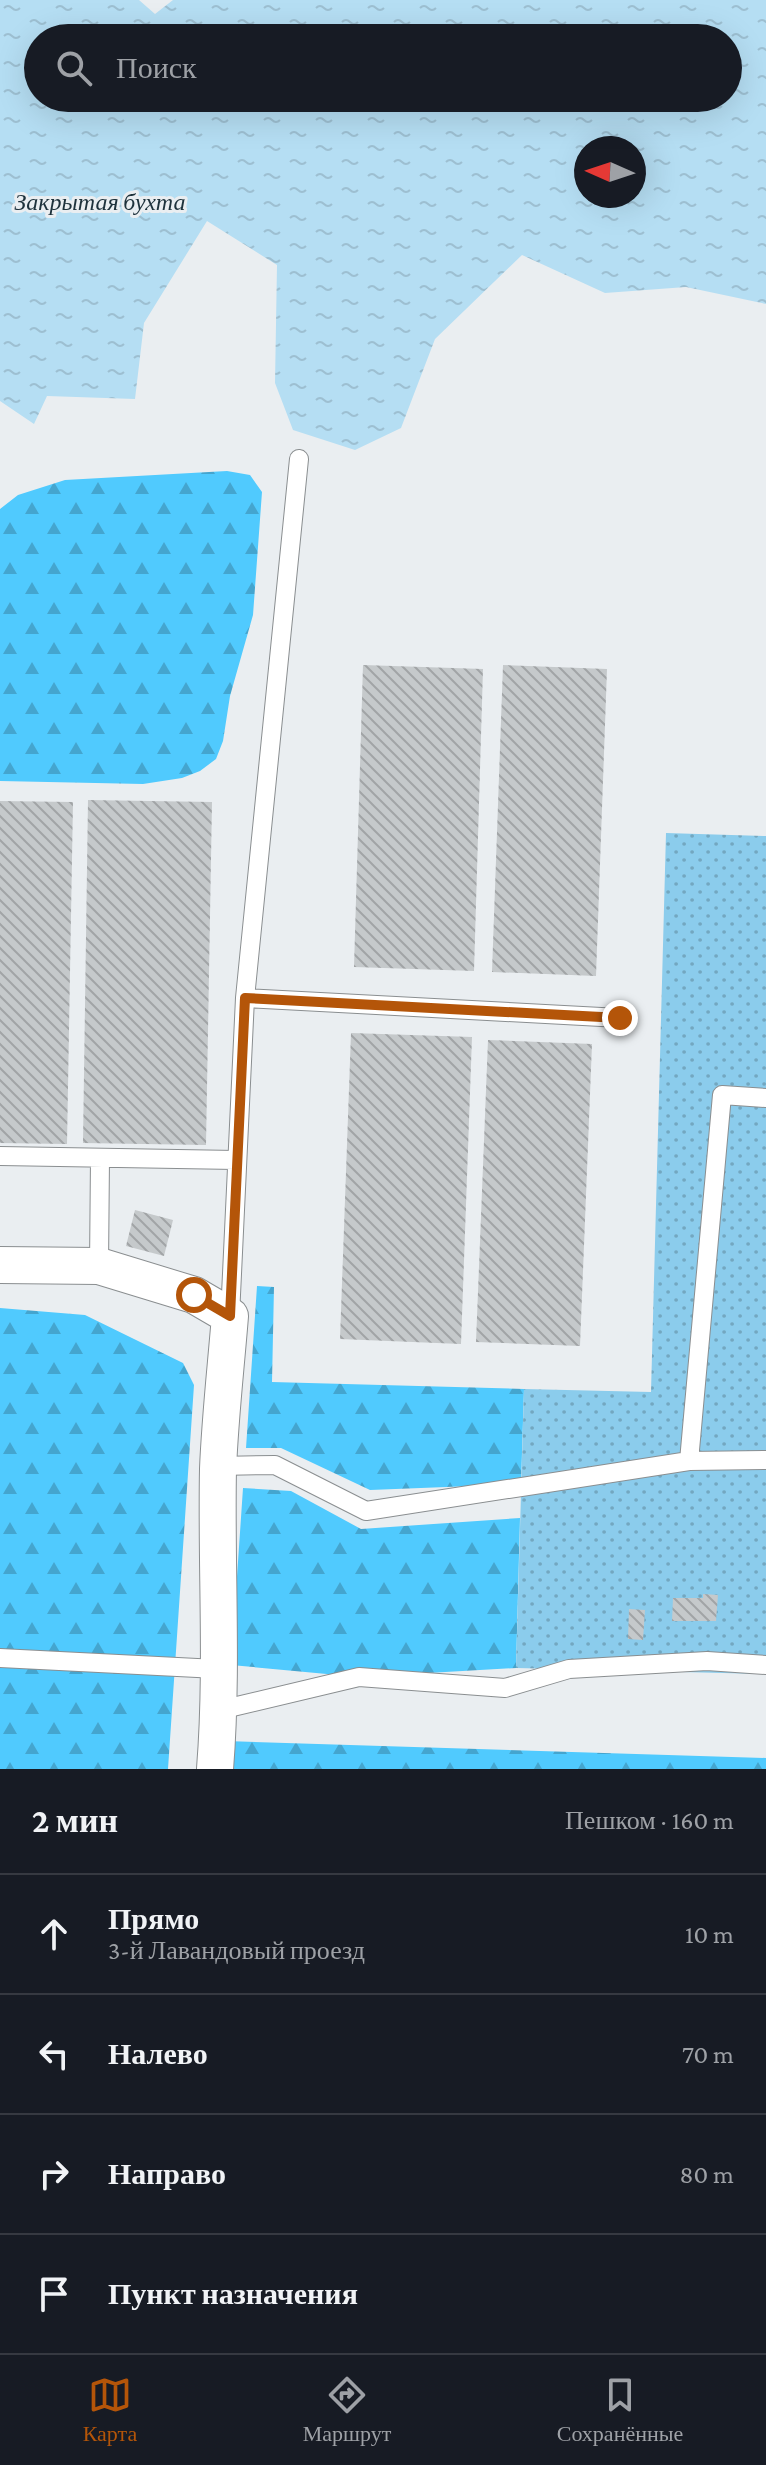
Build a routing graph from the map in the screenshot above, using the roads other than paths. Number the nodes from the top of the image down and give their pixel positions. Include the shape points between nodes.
1 (299, 459) dead end
2 (245, 998) junction
3 (620, 1018) dead end
4 (766, 1098) edge
5 (0, 1156) edge
6 (100, 1158) junction
7 (236, 1160) junction
8 (0, 1265) edge
9 (99, 1266) junction
10 (230, 1316) junction
11 (766, 1460) edge
12 (689, 1461) junction
13 (218, 1466) junction
14 (0, 1658) edge
15 (766, 1665) edge
16 (217, 1669) junction
17 (220, 1710) junction
18 (215, 1769) edge

1 - 2 lane
2 - 3 lane
2 - 7 lane
4 - 12 lane via 722,1095
5 - 6 lane
6 - 7 lane
6 - 9 lane
7 - 10 lane
8 - 9 street
9 - 10 street via 194,1295
10 - 13 street
11 - 12 lane
12 - 13 lane via 366,1511 275,1465
13 - 16 street
14 - 16 lane
15 - 17 lane via 707,1661 569,1669 505,1688 359,1677
16 - 17 street
17 - 18 street

